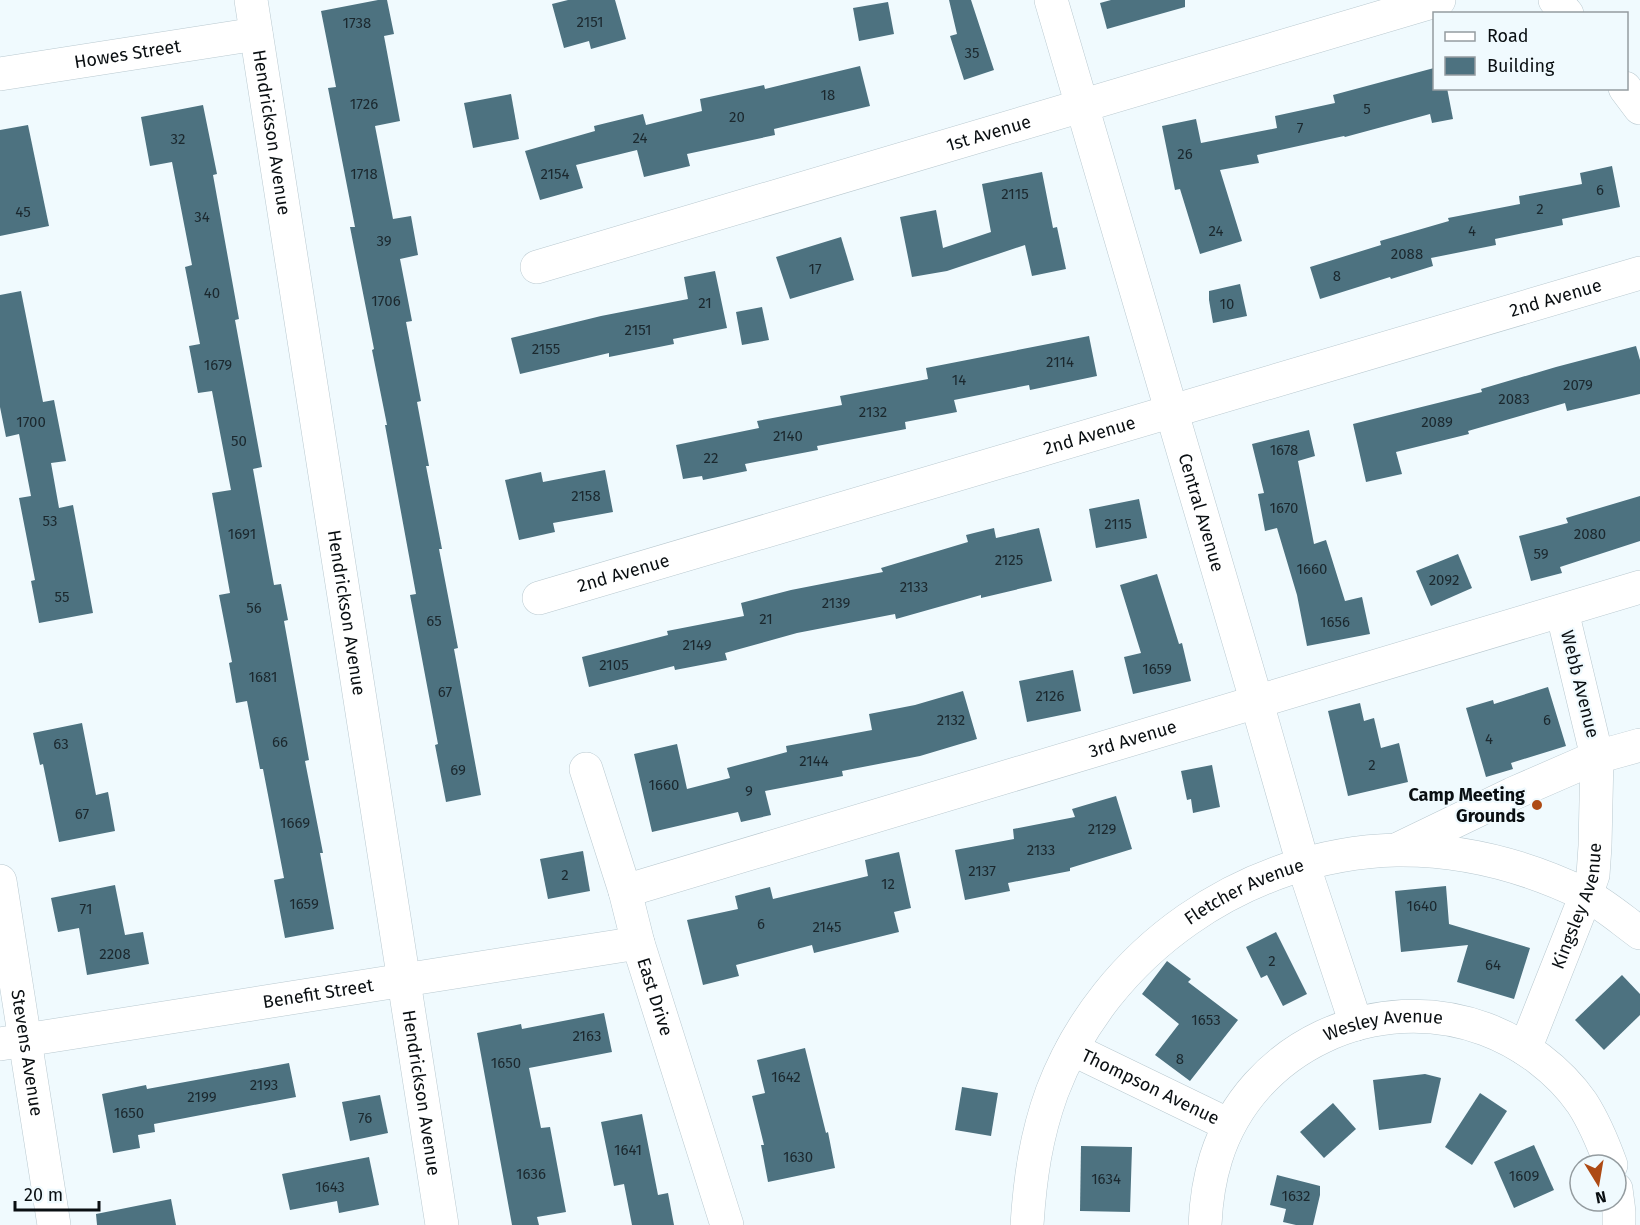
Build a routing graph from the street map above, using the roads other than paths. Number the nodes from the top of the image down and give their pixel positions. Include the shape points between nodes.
1 (251, 0) edge
2 (1051, 0) edge
3 (1439, 0) edge
4 (1555, 0) edge
5 (1565, 12) edge
6 (256, 34) junction
7 (0, 74) edge
8 (1626, 90) edge
9 (1083, 105) junction
10 (1640, 108) edge
11 (537, 267) dead end
12 (1640, 273) edge
13 (1172, 411) junction
14 (1640, 587) edge
15 (539, 598) dead end
16 (1562, 611) junction
17 (1257, 703) junction
18 (1640, 745) edge
19 (1597, 757) junction
20 (586, 769) dead end
21 (1395, 850) junction
22 (1303, 864) junction
23 (0, 881) edge
24 (625, 891) junction
25 (1586, 895) junction
26 (1640, 933) edge
27 (638, 943) junction
28 (404, 980) junction
29 (1356, 1024) junction
30 (12, 1042) edge
31 (1072, 1049) junction
32 (1524, 1049) junction
33 (1229, 1125) junction
34 (1607, 1153) edge
35 (54, 1225) edge
36 (442, 1225) edge
37 (727, 1225) edge
38 (1028, 1225) edge
39 (1205, 1225) edge

1 - 6 street, Hendrickson Avenue
2 - 9 street, Central Avenue
3 - 9 street, 1st Avenue
4 - 5 street
6 - 7 street, Howes Street
6 - 28 street, Hendrickson Avenue
8 - 10 street
9 - 11 street, 1st Avenue
9 - 13 street, Central Avenue
12 - 13 street, 2nd Avenue
13 - 15 street, 2nd Avenue
13 - 17 street, Central Avenue
14 - 16 street, 3rd Avenue
16 - 17 street, 3rd Avenue
16 - 19 street, Webb Avenue
17 - 22 street, Central Avenue
17 - 24 street, 3rd Avenue
18 - 19 street
19 - 21 street
19 - 25 street, Kingsley Avenue via 1593,875
20 - 24 street, East Drive
21 - 22 street, Fletcher Avenue
21 - 25 street, Fletcher Avenue via 1433,851 1507,864
22 - 29 street, Central Avenue
22 - 31 street, Fletcher Avenue via 1223,897 1152,947 1101,1003
23 - 30 street, Stevens Avenue
24 - 27 street, East Drive
25 - 26 street, Fletcher Avenue
25 - 32 street, Kingsley Avenue
27 - 28 street, Benefit Street
27 - 37 street, East Drive
28 - 30 street, Benefit Street
28 - 36 street, Hendrickson Avenue
29 - 32 street, Wesley Avenue via 1404,1016 1443,1018 1472,1024
29 - 33 street, Wesley Avenue via 1325,1035 1270,1072
30 - 35 street, Stevens Avenue
31 - 33 street, Thompson Avenue
31 - 38 street, Fletcher Avenue via 1038,1135
32 - 34 street, Wesley Avenue via 1556,1073 1581,1102
33 - 39 street, Wesley Avenue via 1207,1189

